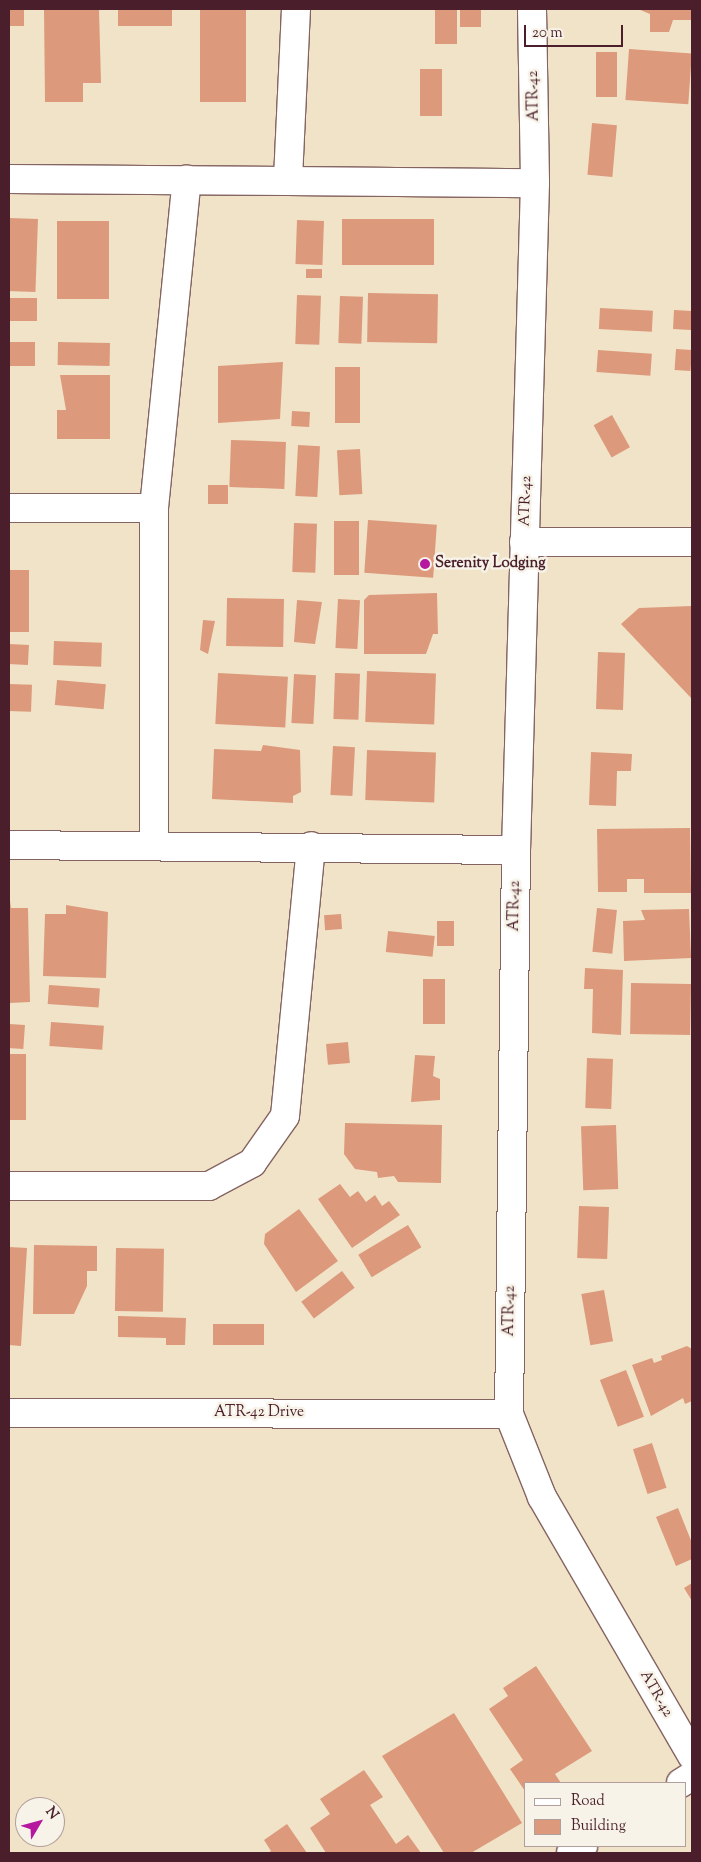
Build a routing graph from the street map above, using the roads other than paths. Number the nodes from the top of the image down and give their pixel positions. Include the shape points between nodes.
1 (296, 9) edge
2 (532, 9) edge
3 (9, 179) edge
4 (187, 180) junction
5 (288, 181) junction
6 (535, 184) junction
7 (9, 508) edge
8 (154, 508) junction
9 (524, 542) junction
10 (692, 542) edge
11 (9, 845) edge
12 (154, 845) junction
13 (311, 846) junction
14 (516, 850) junction
15 (9, 1186) edge
16 (9, 1413) edge
17 (509, 1414) junction
18 (692, 1756) edge

1 - 5 street
2 - 6 street, ATR-42
3 - 4 street
4 - 5 street
4 - 8 street
5 - 6 street
6 - 9 street, ATR-42
7 - 8 street
8 - 12 street
9 - 10 street
9 - 14 street, ATR-42
11 - 12 street
12 - 13 street
13 - 14 street
13 - 15 street via 285,1116 252,1163 209,1186
14 - 17 street, ATR-42
16 - 17 street, ATR-42 Drive
17 - 18 street, ATR-42 via 542,1497

